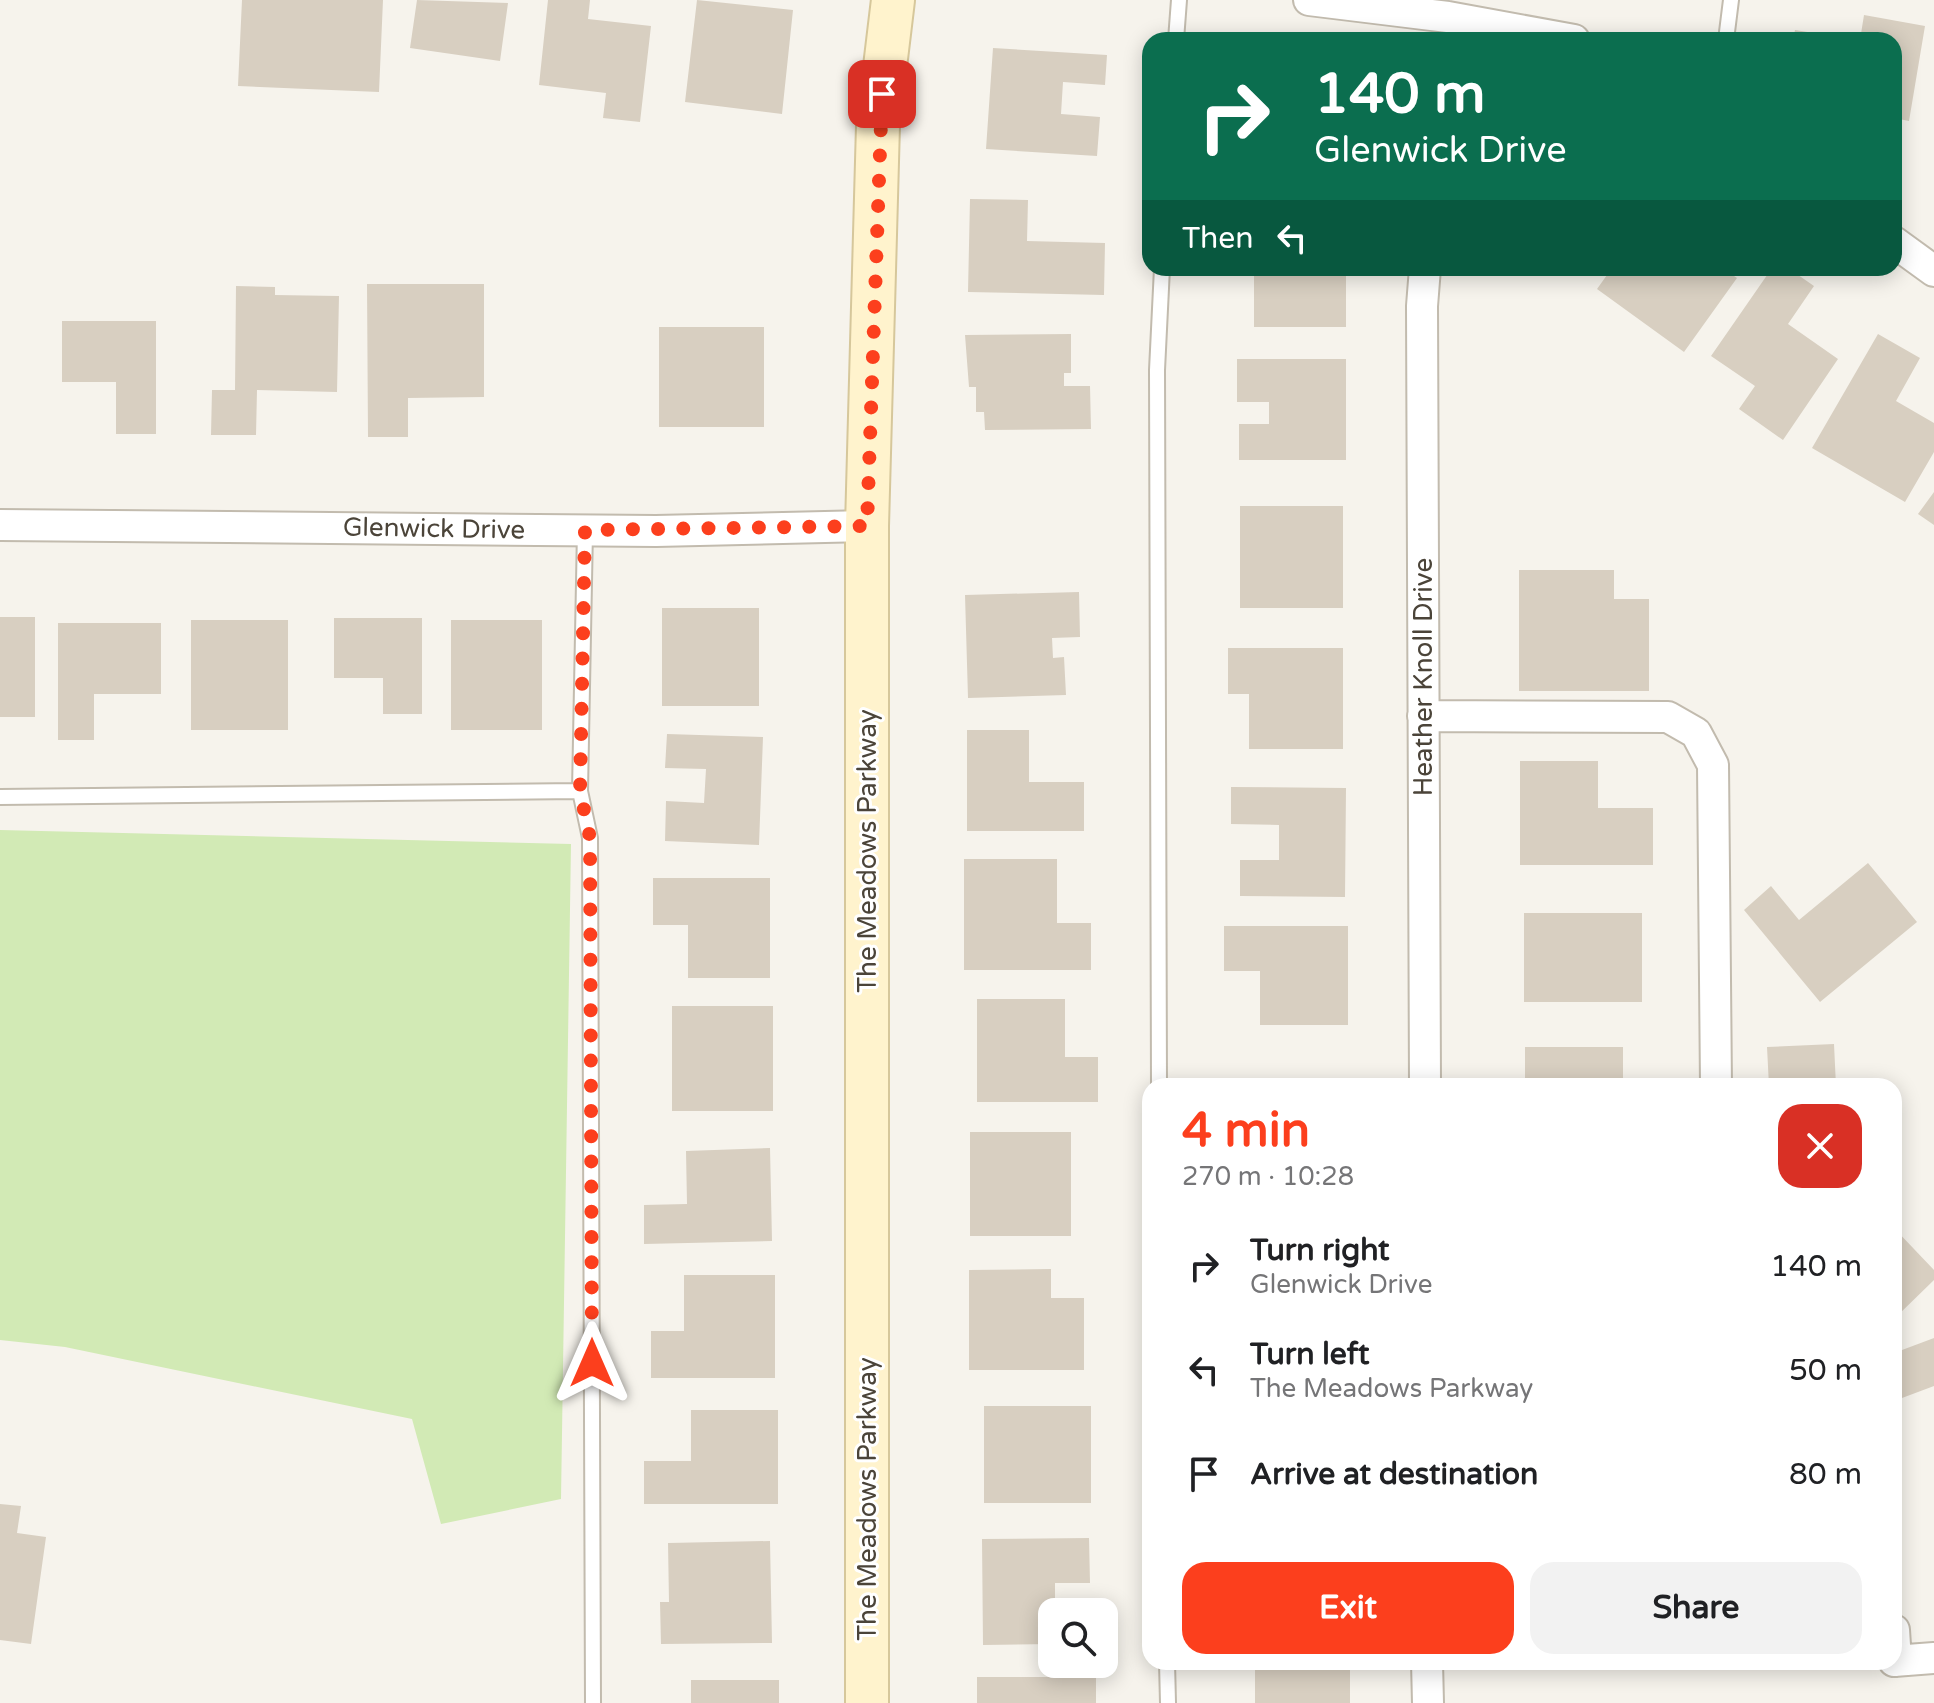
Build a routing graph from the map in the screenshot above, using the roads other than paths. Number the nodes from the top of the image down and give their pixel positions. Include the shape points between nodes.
1 (893, 0) edge
2 (1179, 0) edge
3 (1309, 0) edge
4 (1731, 0) edge
5 (1448, 19) edge
6 (1177, 32) edge
7 (1526, 32) edge
8 (1727, 32) edge
9 (1902, 247) edge
10 (1932, 264) edge
11 (1162, 276) edge
12 (1424, 276) edge
13 (0, 525) edge
14 (867, 526) junction
15 (585, 530) junction
16 (1423, 716) junction
17 (580, 791) junction
18 (0, 797) edge
19 (1159, 1078) edge
20 (1425, 1078) edge
21 (1716, 1078) edge
22 (1934, 1658) edge
23 (1902, 1660) edge
24 (1167, 1670) edge
25 (1427, 1670) edge
26 (593, 1703) edge
27 (867, 1703) edge
28 (1168, 1703) edge
29 (1428, 1703) edge

1 - 14 street, The Meadows Parkway via 878,125
2 - 6 lane
3 - 5 street
4 - 8 lane
5 - 7 street
9 - 10 street
11 - 19 lane via 1156,401
12 - 16 street, Heather Knoll Drive
13 - 15 street, Glenwick Drive
14 - 15 street, Glenwick Drive
14 - 27 street, The Meadows Parkway
15 - 17 lane
16 - 20 street, Heather Knoll Drive
16 - 21 street via 1668,717 1696,733 1713,765
17 - 18 lane
17 - 26 lane via 590,838
22 - 23 street
24 - 28 lane
25 - 29 street

